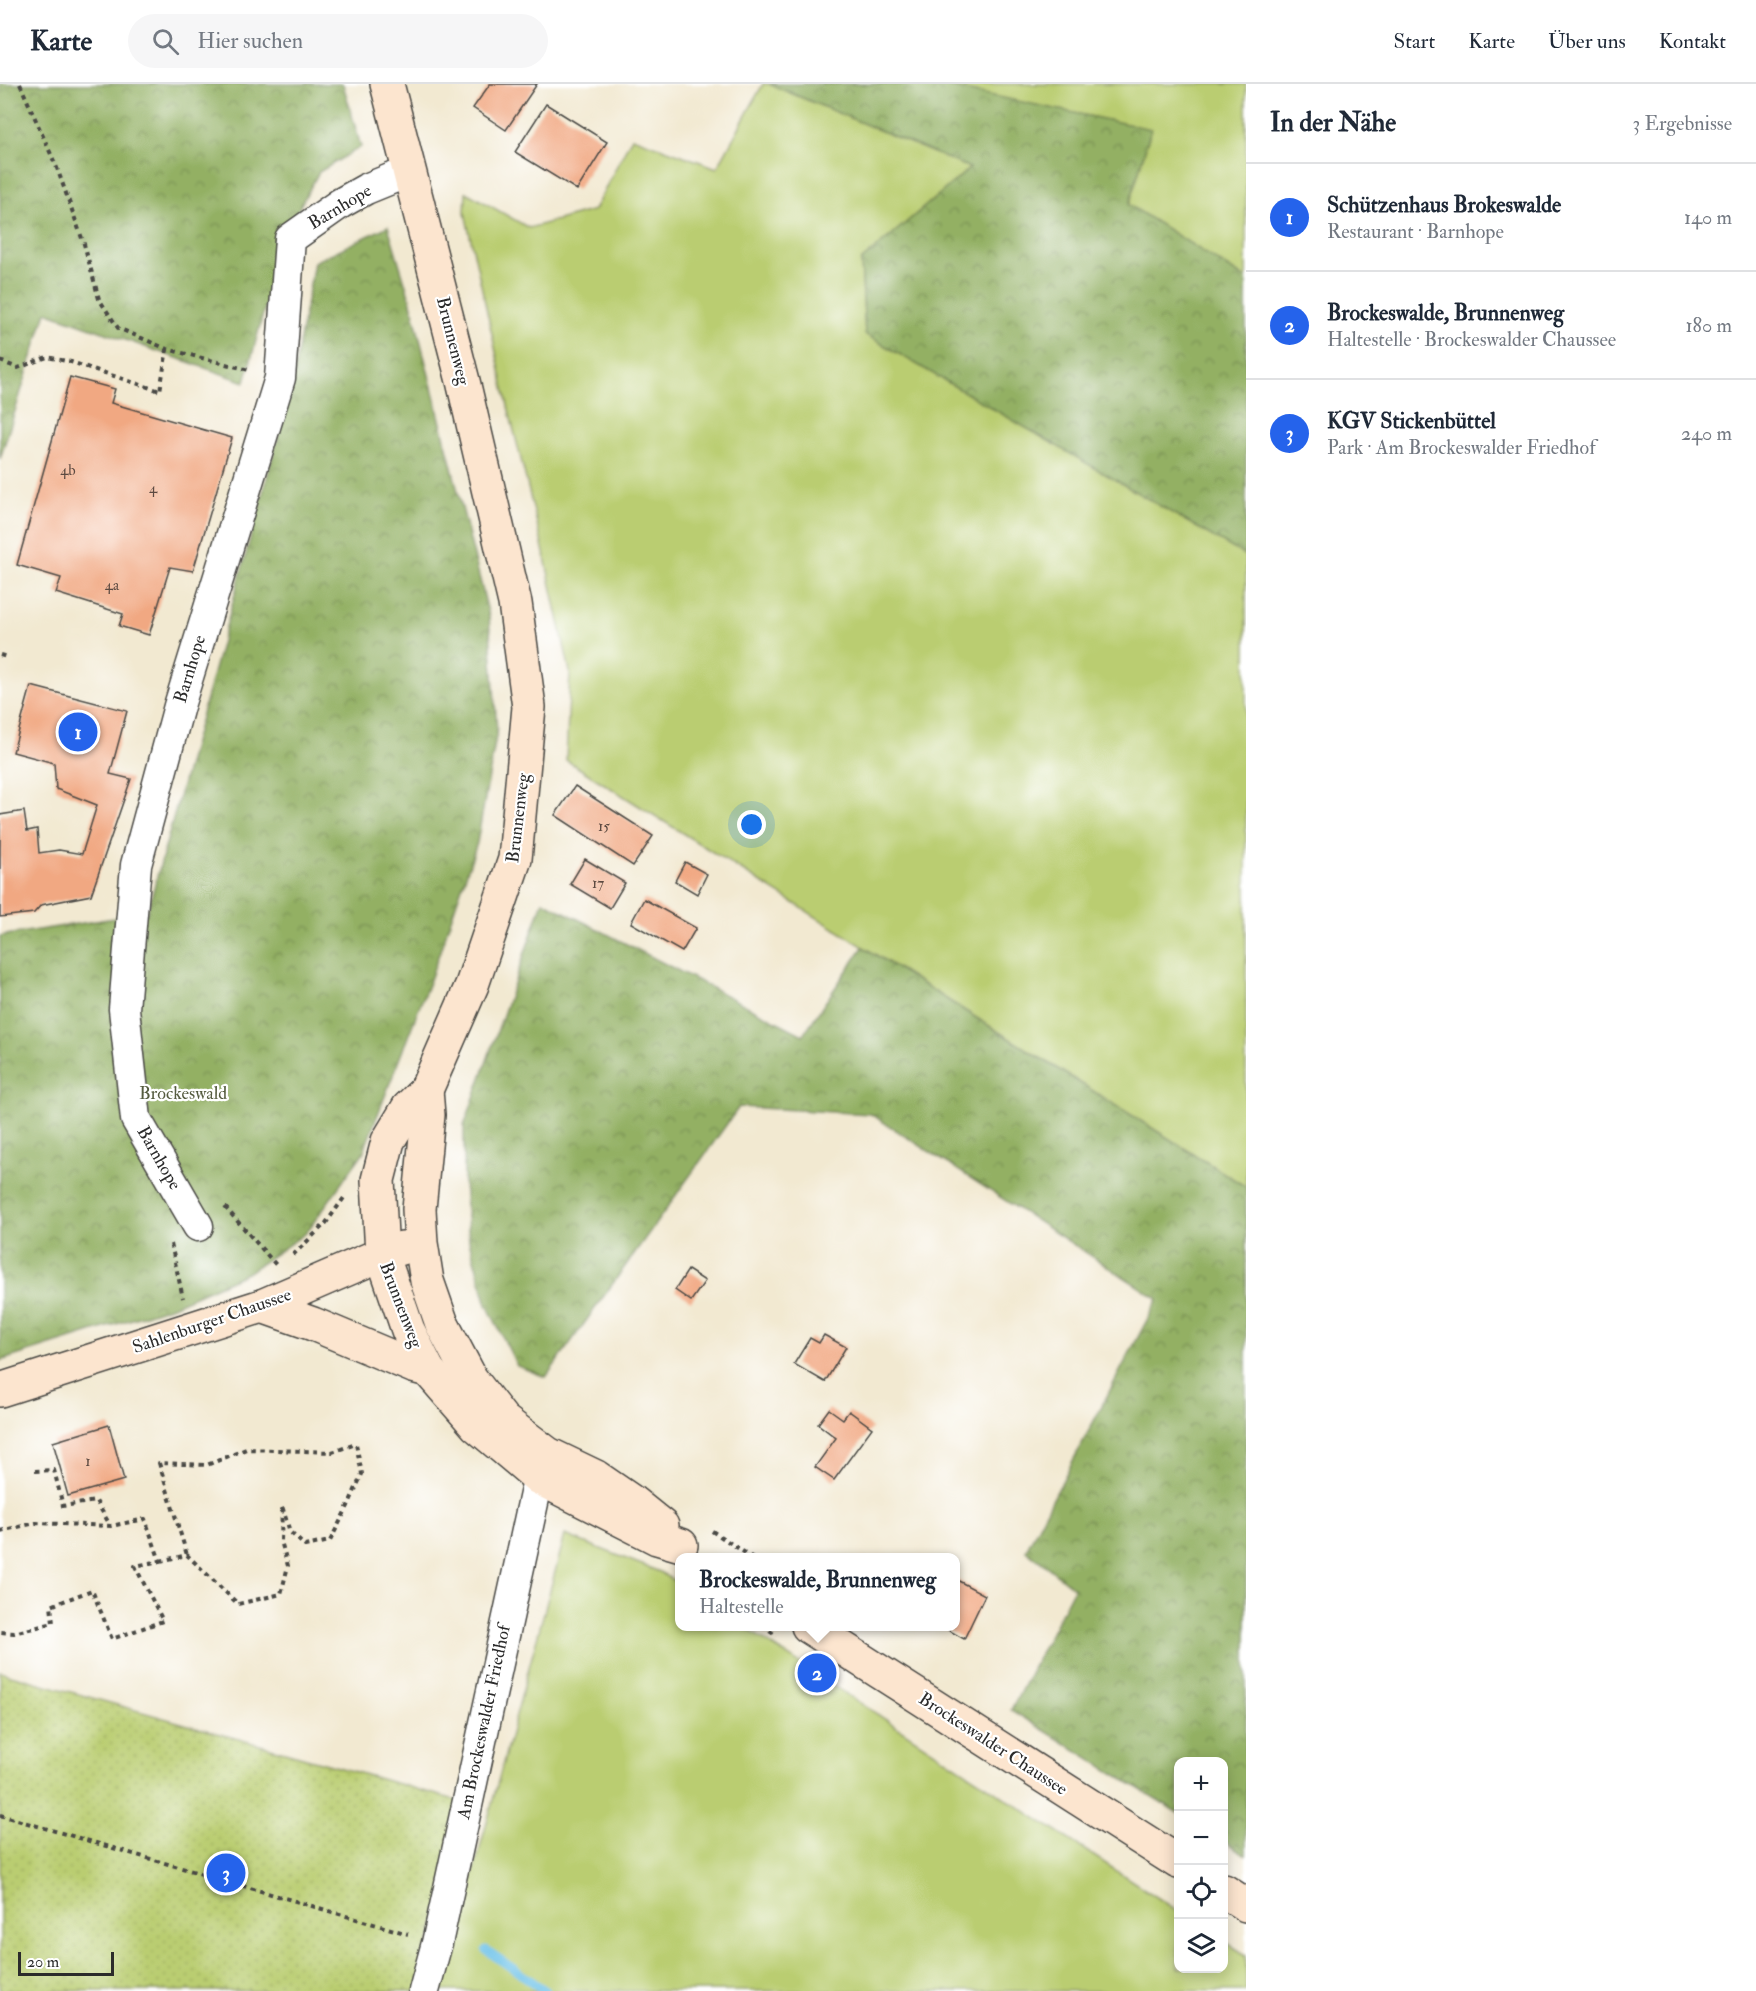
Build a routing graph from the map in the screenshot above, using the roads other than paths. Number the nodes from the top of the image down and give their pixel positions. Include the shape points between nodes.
1 (388, 86) edge
2 (410, 171) junction
3 (426, 1090) junction
4 (198, 1226) dead end
5 (421, 1242) junction
6 (382, 1254) junction
7 (262, 1306) junction
8 (428, 1370) junction
9 (0, 1390) edge
10 (544, 1466) junction
11 (690, 1551) edge
12 (816, 1631) edge
13 (1174, 1859) edge
14 (1228, 1894) edge
15 (1246, 1905) edge
16 (424, 1991) edge

1 - 2 street, Brunnenweg
2 - 3 street, Brunnenweg via 515,603 529,707 516,860 472,985
2 - 4 street, Barnhope via 341,202 290,239 280,378 179,706 136,865 124,1009 136,1119
3 - 5 street via 428,1115 419,1209
3 - 6 street, Brunnenweg via 408,1108 388,1141 378,1180
5 - 6 street, Sahlenburger Chaussee
5 - 10 street via 427,1281 442,1324 471,1379
6 - 7 street, Sahlenburger Chaussee
6 - 8 street, Brunnenweg via 408,1330
7 - 8 street
7 - 9 street, Sahlenburger Chaussee
8 - 10 street, Brunnenweg via 476,1425
10 - 11 street via 596,1477
10 - 16 street, Am Brockeswalder Friedhof
12 - 13 street, Brockeswalder Chaussee
14 - 15 street

